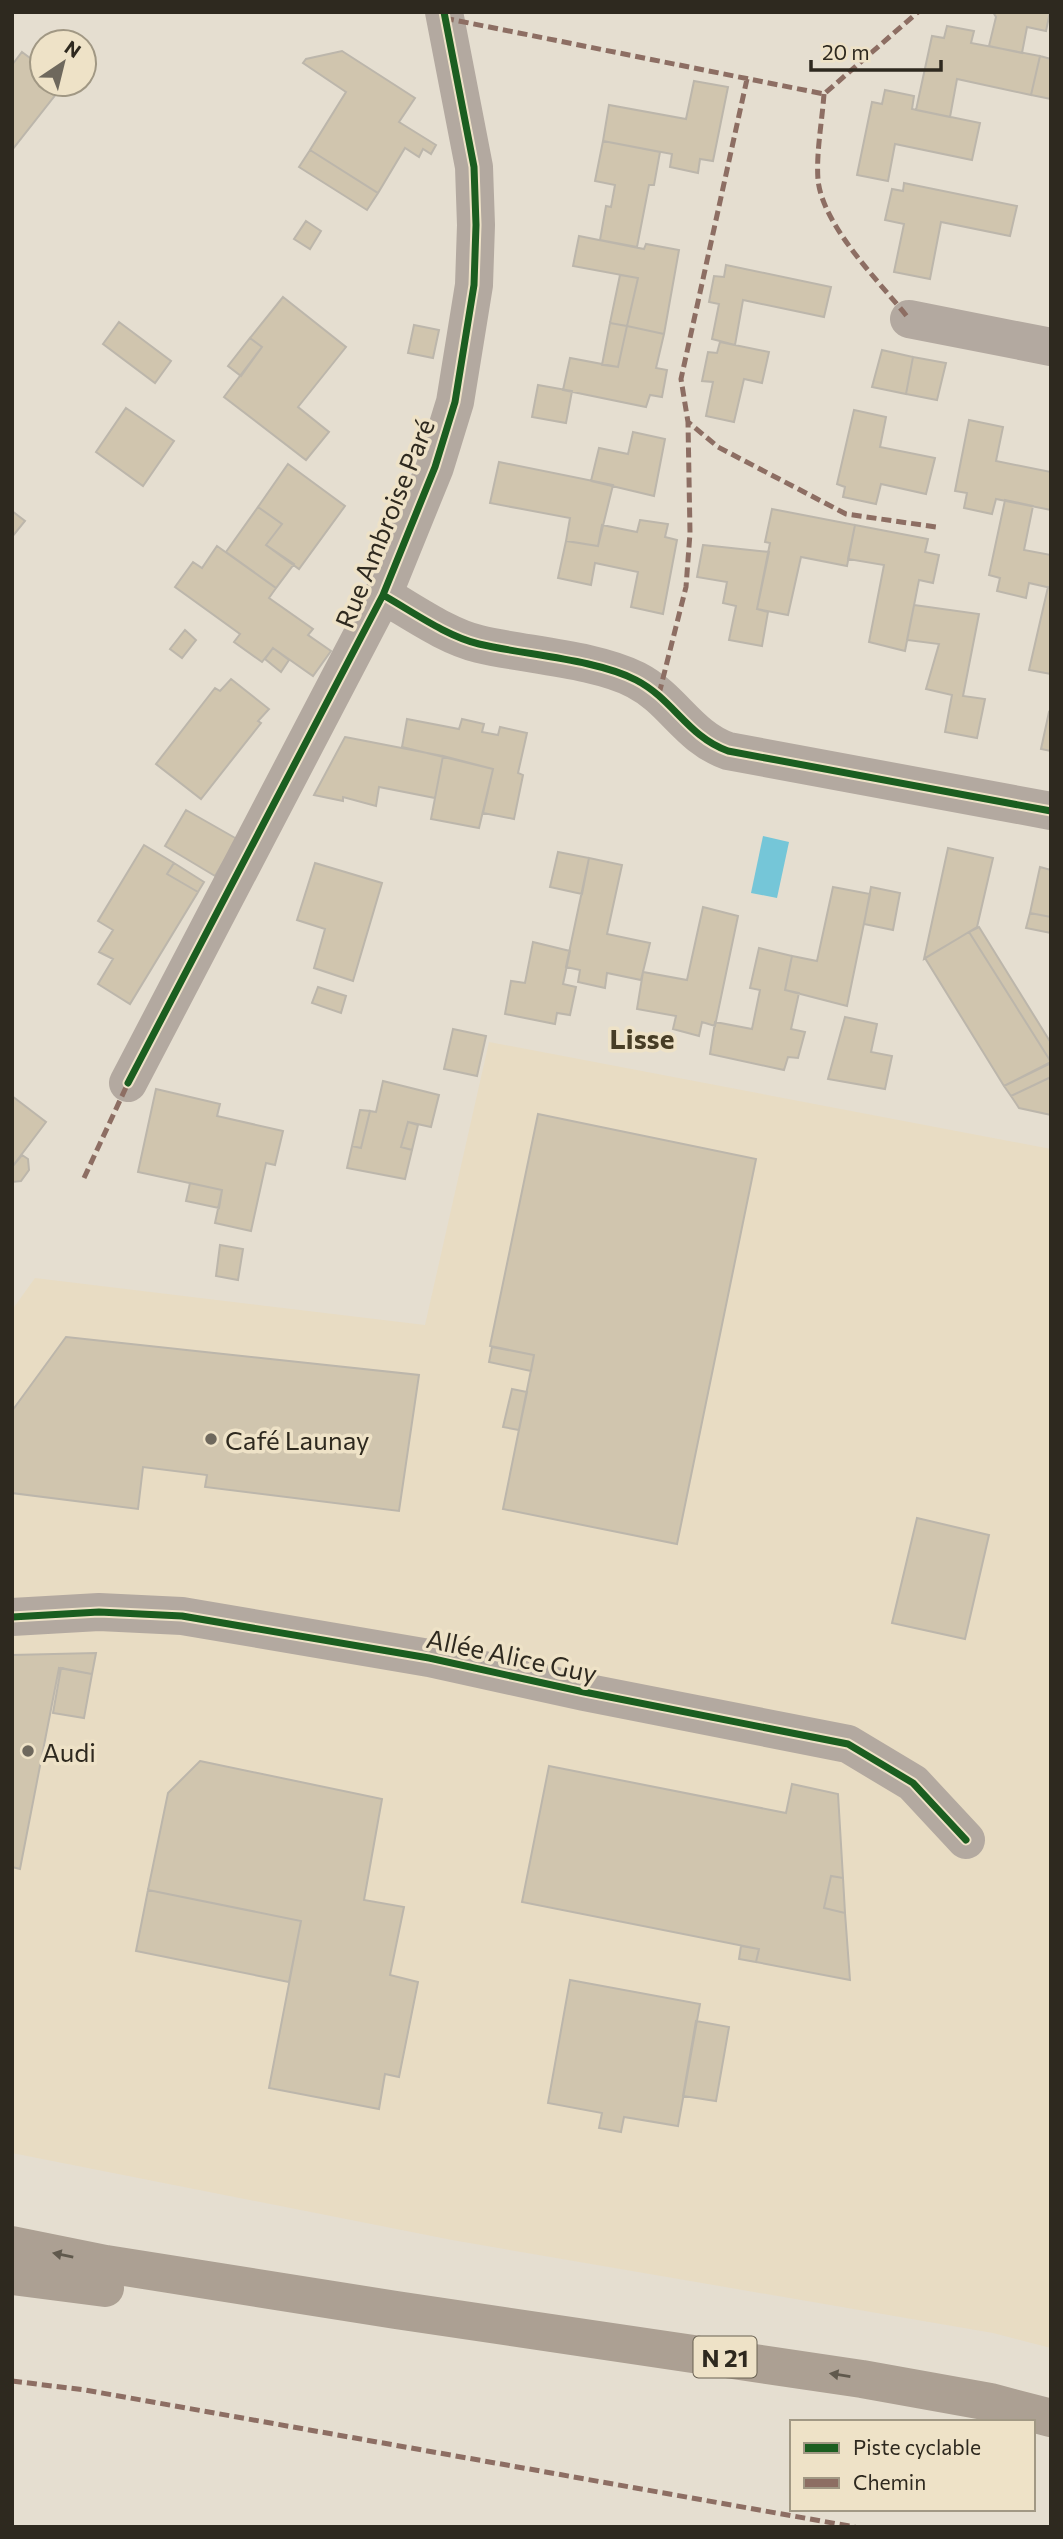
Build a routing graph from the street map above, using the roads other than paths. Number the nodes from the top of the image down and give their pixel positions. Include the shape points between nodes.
1 (444, 12) edge
2 (909, 319) dead end
3 (1051, 347) edge
4 (383, 595) junction
5 (1051, 811) edge
6 (128, 1083) dead end
7 (12, 1617) edge
8 (966, 1840) dead end
9 (12, 2245) edge
10 (12, 2276) edge
11 (1051, 2418) edge
12 (952, 2420) edge

1 - 4 street, Rue Ambroise Paré via 474,167 474,285 455,402 435,467
2 - 3 street
4 - 5 street via 475,643 597,667 634,679 659,694 709,744 728,751
4 - 6 street, Rue Ambroise Paré
7 - 8 street, Allée Alice Guy via 99,1612 182,1616 429,1658 848,1744 913,1783
11 -> 9 main road, N 21 via 862,2379 370,2306
10 - 12 main road, N 21

